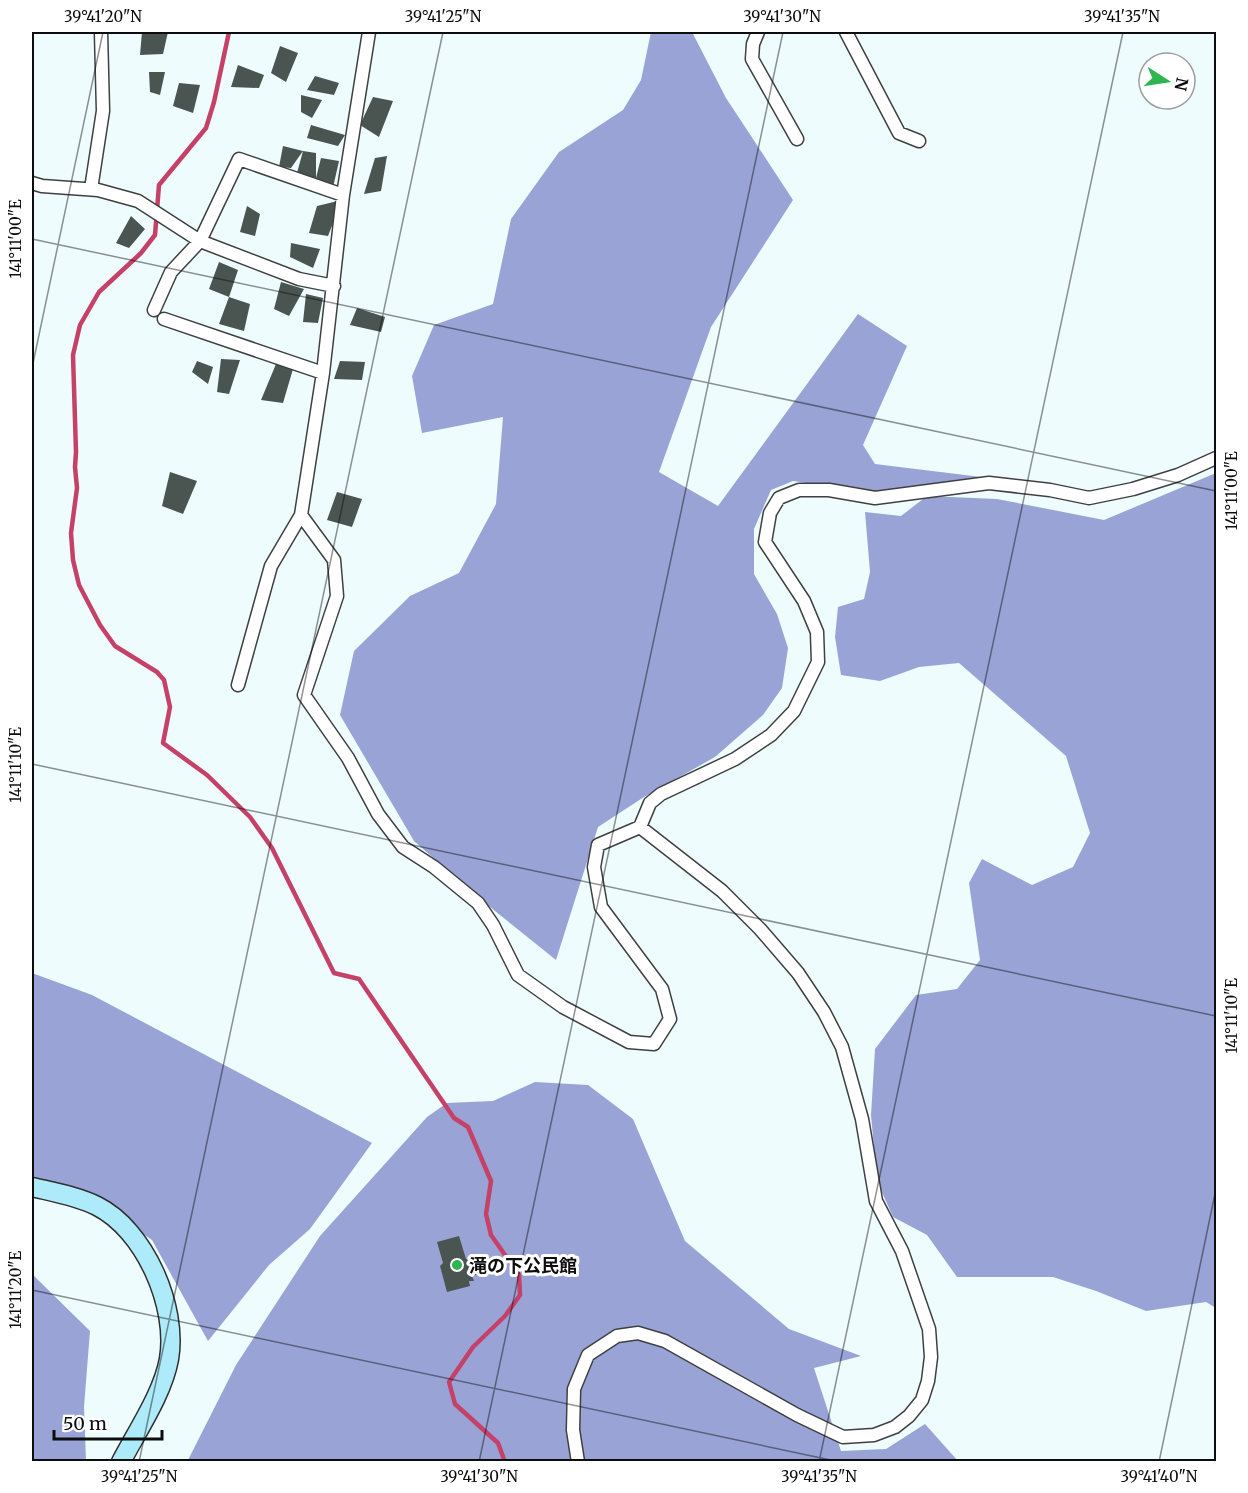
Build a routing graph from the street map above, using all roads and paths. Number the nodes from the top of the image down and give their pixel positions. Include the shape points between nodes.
1 (101, 32) edge
2 (369, 32) edge
3 (758, 32) edge
4 (846, 32) edge
5 (797, 139) dead end
6 (919, 141) dead end
7 (32, 183) edge
8 (91, 189) junction
9 (343, 195) junction
10 (200, 241) junction
11 (334, 286) junction
12 (154, 310) dead end
13 (164, 319) dead end
14 (323, 373) junction
15 (1216, 458) edge
16 (301, 515) junction
17 (238, 685) dead end
18 (640, 827) junction
19 (32, 1187) edge
20 (121, 1461) edge
21 (578, 1461) edge

1 - 8 street via 103,111
2 - 9 street
3 - 5 street via 752,59
4 - 6 street via 899,134
7 - 8 street
8 - 10 street via 138,201
9 - 10 street via 239,159
9 - 11 street
10 - 11 street via 299,279
10 - 12 street via 171,272
11 - 14 street
13 - 14 street
14 - 16 street
15 - 18 street via 1178,475 1089,498 1050,489 989,483 876,498 829,490 799,490 779,498 770,513 765,542 804,601 817,632 818,662 794,711 771,735 735,759 661,794 650,802
16 - 17 street via 271,566
16 - 18 street via 334,560 337,596 304,695 348,758 378,814 403,847 478,903 518,975 563,1007 629,1042 654,1044 670,1019 662,989 602,907 594,867 598,845
18 - 21 street via 722,891 753,922 798,973 824,1012 842,1047 862,1119 876,1201 903,1251 929,1329 931,1357 922,1400 909,1416 874,1435 843,1437 665,1341 638,1333 618,1336 588,1355 574,1389 573,1430
19 - 20 street via 98,1207 120,1224 140,1246 165,1299 171,1330 169,1359 159,1389

